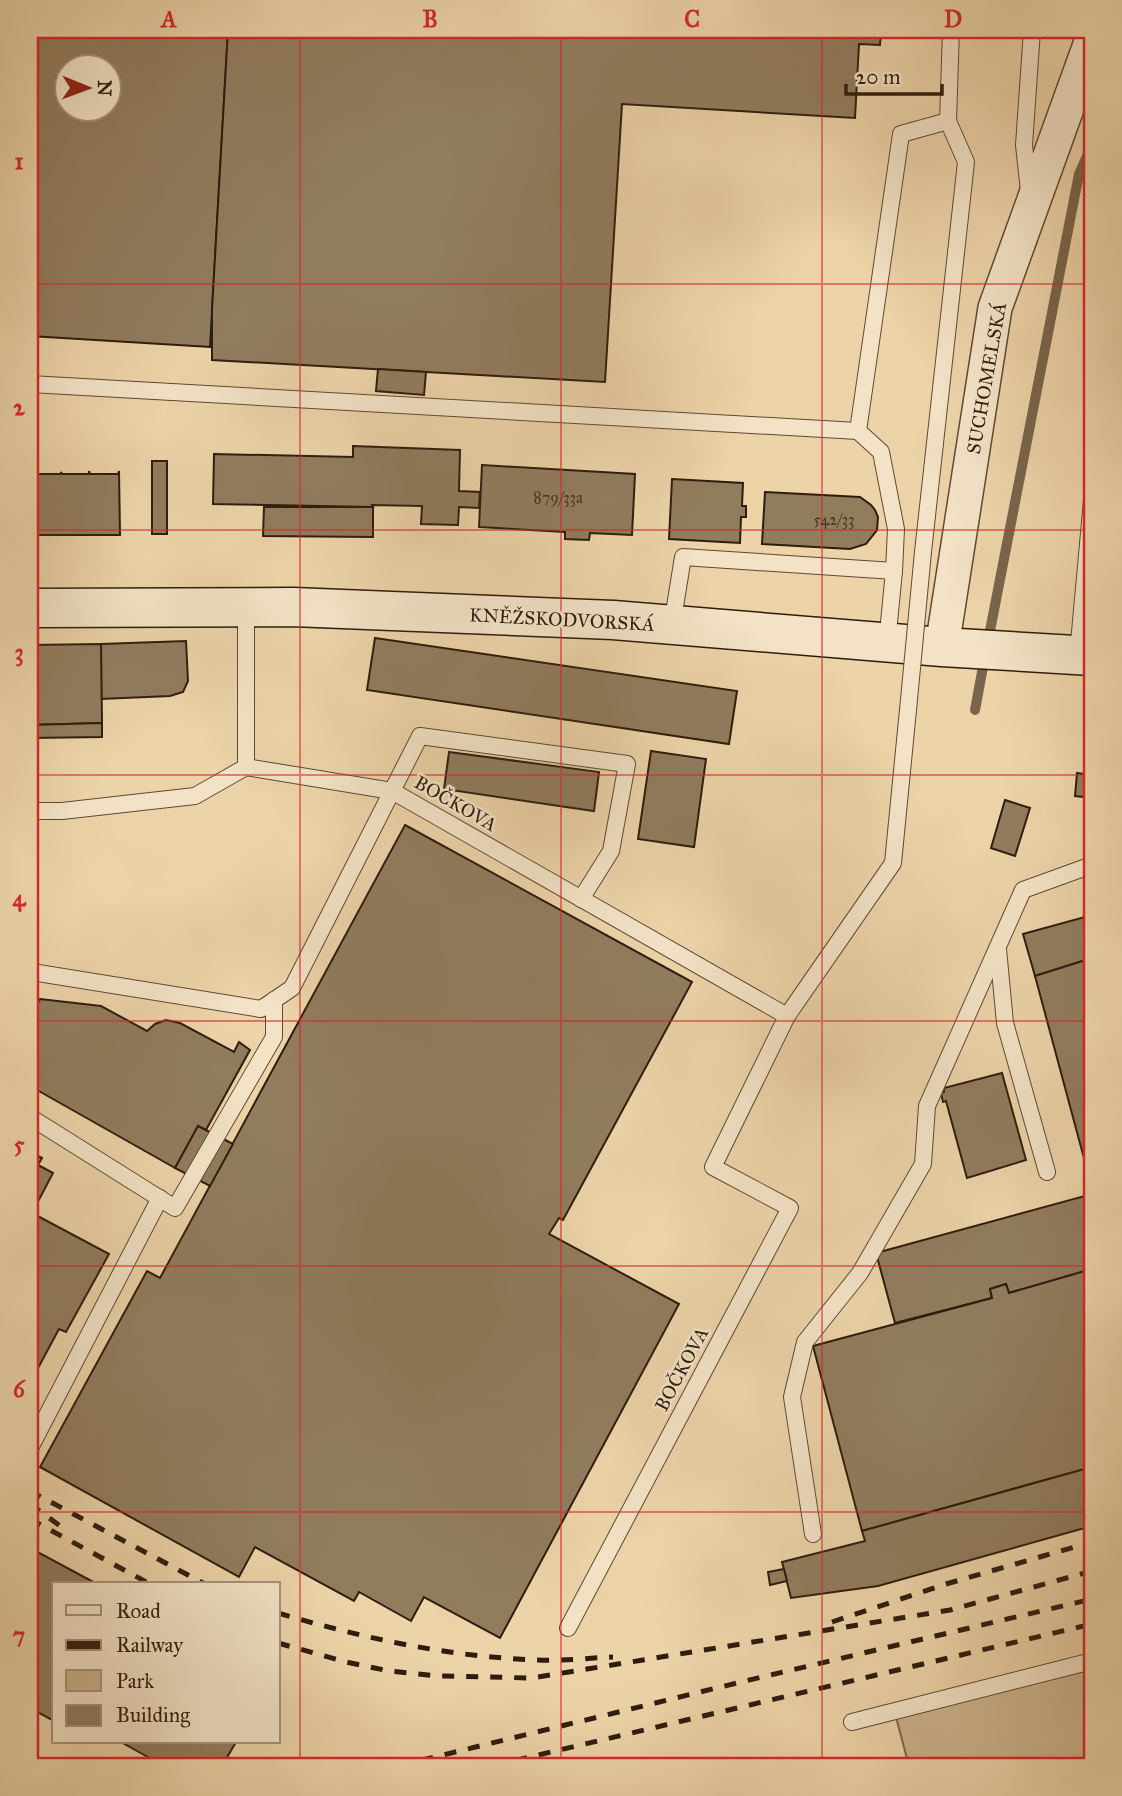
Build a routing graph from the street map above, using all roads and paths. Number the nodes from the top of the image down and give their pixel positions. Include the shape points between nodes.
1 (951, 30) edge
2 (1032, 30) edge
3 (1092, 39) edge
4 (948, 121) junction
5 (1031, 211) junction
6 (30, 384) edge
7 (858, 431) junction
8 (1092, 500) edge
9 (894, 571) junction
10 (246, 607) junction
11 (30, 608) edge
12 (672, 625) junction
13 (887, 643) junction
14 (977, 649) junction
15 (1085, 655) edge
16 (246, 767) junction
17 (392, 791) junction
18 (30, 811) edge
19 (1092, 865) edge
20 (581, 899) junction
21 (998, 946) junction
22 (30, 974) edge
23 (274, 1000) junction
24 (787, 1016) junction
25 (30, 1117) edge
26 (1047, 1172) dead end
27 (160, 1198) junction
28 (30, 1448) edge
29 (813, 1534) dead end
30 (568, 1628) dead end
31 (1092, 1661) edge
32 (852, 1722) dead end

1 - 4 lane
2 - 5 lane via 1024,145
3 - 5 street, SUCHOMELSKÁ
4 - 7 lane via 901,134
4 - 24 lane, bridge via 966,162 893,863
5 - 14 street, SUCHOMELSKÁ via 995,308
6 - 7 lane
7 - 9 lane via 881,452 896,529
8 - 15 lane
9 - 12 lane via 683,557
9 - 13 lane
10 - 11 street, KNĚŽSKODVORSKÁ
10 - 12 street, KNĚŽSKODVORSKÁ
10 - 16 lane
12 - 13 street, KNĚŽSKODVORSKÁ
13 - 14 street, KNĚŽSKODVORSKÁ
14 - 15 street, KNĚŽSKODVORSKÁ
16 - 17 lane, BOČKOVA
16 - 18 lane via 195,796
17 - 20 lane, BOČKOVA
17 - 20 lane via 420,736 627,764 611,851
17 - 23 lane via 292,988
19 - 21 lane via 1023,890
20 - 24 lane, BOČKOVA
21 - 26 lane via 1005,1023
21 - 29 lane via 927,1105 923,1164 860,1273 805,1342 792,1397
22 - 23 lane via 261,1009
23 - 27 lane via 274,1037 219,1136 175,1208
24 - 30 lane, BOČKOVA via 713,1167 790,1208
25 - 27 lane
27 - 28 lane
31 - 32 lane

